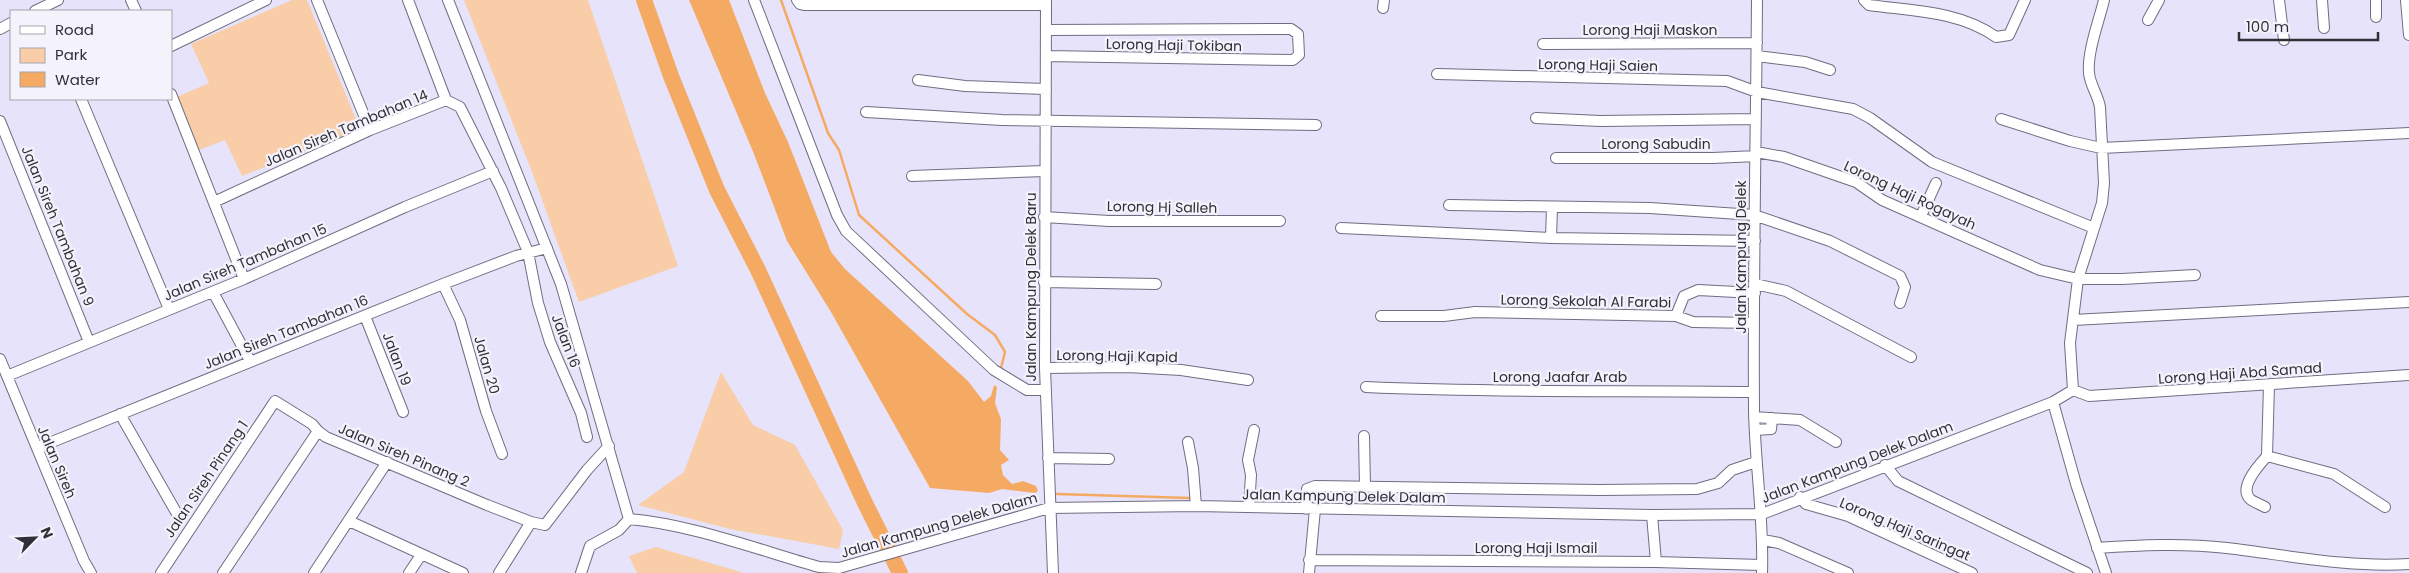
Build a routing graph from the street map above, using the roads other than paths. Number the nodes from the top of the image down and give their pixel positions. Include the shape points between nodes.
1 (58, 0) edge
2 (266, 0) edge
3 (317, 0) edge
4 (408, 0) edge
5 (448, 0) edge
6 (754, 0) edge
7 (797, 0) edge
8 (1757, 0) edge
9 (1864, 0) edge
10 (2025, 0) edge
11 (2104, 0) edge
12 (2159, 0) edge
13 (2279, 0) edge
14 (2322, 0) edge
15 (2376, 0) edge
16 (2406, 0) edge
17 (1046, 2) edge
18 (41, 10) edge
19 (2376, 17) dead end
20 (2148, 20) dead end
21 (2324, 28) dead end
22 (1046, 30) junction
23 (2409, 35) edge
24 (2284, 40) dead end
25 (1757, 43) junction
26 (1543, 44) dead end
27 (172, 46) edge
28 (1046, 56) junction
29 (1757, 56) junction
30 (1830, 70) dead end
31 (1437, 74) dead end
32 (918, 80) dead end
33 (1046, 89) junction
34 (1756, 92) junction
35 (172, 97) edge
36 (80, 100) edge
37 (446, 100) junction
38 (866, 112) dead end
39 (1536, 118) dead end
40 (1756, 119) junction
41 (1046, 120) junction
42 (2000, 120) dead end
43 (0, 121) edge
44 (1316, 125) dead end
45 (370, 130) junction
46 (2409, 133) edge
47 (2102, 148) junction
48 (1756, 154) junction
49 (1556, 158) dead end
50 (493, 171) junction
51 (1044, 171) junction
52 (912, 176) dead end
53 (1936, 183) dead end
54 (214, 202) junction
55 (1449, 205) dead end
56 (1552, 208) junction
57 (1754, 215) junction
58 (1921, 216) junction
59 (1044, 217) junction
60 (1280, 221) dead end
61 (1341, 228) dead end
62 (2094, 228) junction
63 (1551, 238) junction
64 (1755, 241) junction
65 (547, 248) junction
66 (528, 252) junction
67 (2196, 275) dead end
68 (244, 279) junction
69 (2078, 279) junction
70 (1044, 282) junction
71 (443, 284) junction
72 (1156, 284) dead end
73 (1755, 288) junction
74 (213, 292) junction
75 (2409, 302) edge
76 (1900, 303) dead end
77 (169, 309) junction
78 (365, 316) junction
79 (1381, 316) dead end
80 (1676, 316) junction
81 (2073, 320) junction
82 (1754, 323) junction
83 (89, 342) junction
84 (1911, 357) dead end
85 (0, 360) edge
86 (250, 361) junction
87 (1045, 368) junction
88 (2409, 375) edge
89 (7, 376) junction
90 (1248, 380) dead end
91 (2269, 385) junction
92 (1366, 387) dead end
93 (1046, 390) junction
94 (2073, 390) junction
95 (1754, 392) junction
96 (2053, 402) junction
97 (403, 412) dead end
98 (120, 414) junction
99 (1754, 417) junction
100 (1772, 418) junction
101 (1254, 430) dead end
102 (1755, 430) junction
103 (318, 431) junction
104 (1364, 436) dead end
105 (587, 437) dead end
106 (1188, 442) dead end
107 (1836, 442) dead end
108 (609, 446) junction
109 (37, 448) junction
110 (502, 454) dead end
111 (2267, 456) junction
112 (1048, 458) junction
113 (1109, 458) dead end
114 (387, 462) junction
115 (1756, 462) junction
116 (1884, 465) junction
117 (1365, 486) junction
118 (1800, 498) junction
119 (1196, 501) junction
120 (1308, 505) junction
121 (2265, 506) dead end
122 (1249, 507) junction
123 (2385, 507) dead end
124 (1049, 508) junction
125 (176, 512) dead end
126 (1762, 514) junction
127 (1652, 515) junction
128 (629, 519) junction
129 (349, 521) junction
130 (531, 522) junction
131 (1763, 540) junction
132 (2097, 548) junction
133 (421, 555) junction
134 (1309, 560) junction
135 (1656, 562) junction
136 (2409, 564) edge
137 (1762, 569) edge
138 (91, 573) edge
139 (160, 573) edge
140 (223, 573) edge
141 (314, 573) edge
142 (409, 573) edge
143 (463, 573) edge
144 (499, 573) edge
145 (581, 573) edge
146 (1053, 573) edge
147 (1309, 573) edge
148 (1848, 573) edge
149 (1972, 573) edge
150 (2087, 573) edge
151 (2105, 573) edge

1 - 18 street
2 - 27 street
3 - 45 street
4 - 37 street, Jalan Sireh Tambahan 14
5 - 65 street
6 - 93 street via 846,231 994,370 1027,390
7 - 17 street via 804,5
8 - 25 street, Jalan Kampung Delek
9 - 10 street via 1869,5 1949,15 1982,26 1996,37 2009,35
11 - 47 street via 2089,74 2098,96
12 - 20 street
13 - 24 street
14 - 21 street
15 - 19 street
16 - 23 street
17 - 22 street, Jalan Kampung Delek Baru
22 - 28 street, Jalan Kampung Delek Baru
22 - 28 street, Lorong Haji Tokiban via 1291,29 1298,34 1299,55 1293,60
25 - 26 street, Lorong Haji Maskon
25 - 29 street, Jalan Kampung Delek
28 - 33 street, Jalan Kampung Delek Baru
29 - 30 street via 1805,62
29 - 34 street, Jalan Kampung Delek
31 - 34 street, Lorong Haji Saien via 1700,79 1733,82
32 - 33 street via 965,86
33 - 41 street, Jalan Kampung Delek Baru
34 - 40 street, Jalan Kampung Delek
34 - 62 street, Lorong Haji Saien via 1853,109 1932,162
35 - 54 street
36 - 77 street
37 - 45 street, Jalan Sireh Tambahan 14
37 - 50 street, Jalan 16 via 460,107
38 - 41 street
39 - 40 street
40 - 48 street, Jalan Kampung Delek
41 - 44 street
41 - 51 street, Jalan Kampung Delek Baru
42 - 47 street
43 - 83 street, Jalan Sireh Tambahan 9
45 - 54 street, Jalan Sireh Tambahan 14
46 - 47 street
47 - 62 street via 2102,203
48 - 49 street, Lorong Sabudin via 1713,158
48 - 57 street, Jalan Kampung Delek
48 - 58 street, Lorong Haji Rogayah via 1784,157 1856,182 1882,200
50 - 66 street, Jalan 16
50 - 68 street, Jalan Sireh Tambahan 15
51 - 52 street
51 - 59 street, Jalan Kampung Delek Baru
53 - 58 street
54 - 68 street
55 - 56 street
56 - 57 street via 1650,208
56 - 63 street
57 - 64 street, Jalan Kampung Delek
57 - 76 street via 1830,241 1900,276 1905,287
58 - 69 street, Lorong Haji Rogayah via 2040,270
59 - 60 street, Lorong Hj Salleh via 1109,221
59 - 70 street, Jalan Kampung Delek Baru
61 - 63 street
62 - 69 street
63 - 64 street
64 - 73 street, Jalan Kampung Delek
65 - 66 street, Jalan Sireh Tambahan 16
65 - 108 street via 573,321
66 - 71 street, Jalan Sireh Tambahan 16
66 - 105 street, Jalan 16 via 550,342 581,413
67 - 69 street, Lorong Haji Rogayah
68 - 74 street, Jalan Sireh Tambahan 15
69 - 81 street
70 - 72 street
70 - 87 street, Jalan Kampung Delek Baru
71 - 78 street, Jalan Sireh Tambahan 16
71 - 110 street, Jalan 20 via 460,320
73 - 80 street via 1698,290 1684,296
73 - 82 street, Jalan Kampung Delek
73 - 84 street via 1786,291
74 - 77 street, Jalan Sireh Tambahan 15
74 - 86 street
75 - 81 street
77 - 83 street, Jalan Sireh Tambahan 15
78 - 86 street, Jalan Sireh Tambahan 16
78 - 97 street, Jalan 19
79 - 80 street, Lorong Sekolah Al Farabi via 1444,316 1475,312
80 - 82 street, Lorong Sekolah Al Farabi via 1693,322
81 - 94 street via 2070,361
82 - 95 street, Jalan Kampung Delek
83 - 89 street, Jalan Sireh Tambahan 15
85 - 89 street, Jalan Sireh
86 - 98 street, Jalan Sireh Tambahan 16
87 - 90 street, Lorong Haji Kapid via 1181,370
87 - 93 street, Jalan Kampung Delek Baru
88 - 91 street, Lorong Haji Abd Samad
89 - 109 street, Jalan Sireh
91 - 94 street, Lorong Haji Abd Samad via 2089,396
91 - 111 street
92 - 95 street, Lorong Jaafar Arab via 1456,391
93 - 112 street, Jalan Kampung Delek Baru
94 - 96 street, Jalan Kampung Delek Dalam
95 - 99 street, Jalan Kampung Delek
96 - 116 street, Jalan Kampung Delek Dalam
96 - 132 street
98 - 109 street, Jalan Sireh Tambahan 16
98 - 125 street
99 - 100 street
99 - 102 street, Jalan Kampung Delek
100 - 102 street via 1771,429
100 - 107 street via 1800,420
101 - 122 street via 1248,460 1251,475
102 - 115 street, Jalan Kampung Delek
103 - 114 street, Jalan Sireh Pinang 2
103 - 139 street, Jalan Sireh Pinang 1 via 275,401
103 - 140 street, Jalan Sireh Pinang 2
104 - 117 street
106 - 119 street
108 - 128 street
108 - 130 street via 587,470 548,524
109 - 138 street, Jalan Sireh
111 - 121 street via 2252,474 2247,494
111 - 123 street via 2334,474
112 - 113 street
112 - 124 street, Jalan Kampung Delek Baru
114 - 129 street
114 - 130 street, Jalan Sireh Pinang 2
115 - 117 street via 1732,470 1718,483 1698,489
115 - 126 street, Jalan Kampung Delek
116 - 118 street, Jalan Kampung Delek Dalam
116 - 150 street via 1898,481
117 - 120 street via 1310,487 1307,490
118 - 126 street, Jalan Kampung Delek Dalam
118 - 149 street, Lorong Haji Saringat via 1806,504 1848,516
119 - 122 street, Jalan Kampung Delek Dalam
119 - 124 street, Jalan Kampung Delek Dalam
120 - 122 street, Jalan Kampung Delek Dalam
120 - 127 street, Jalan Kampung Delek Dalam
120 - 134 street
124 - 128 street, Jalan Kampung Delek Dalam via 839,568 819,567 690,531
124 - 146 street, Jalan Kampung Delek Baru
126 - 127 street, Jalan Kampung Delek Dalam
126 - 131 street, Jalan Kampung Delek
127 - 135 street
128 - 145 street via 620,530 590,546
129 - 133 street
129 - 141 street
130 - 144 street
131 - 137 street, Jalan Kampung Delek
131 - 148 street via 1779,543
132 - 136 street via 2162,545 2224,548 2369,566
132 - 151 street
133 - 142 street
133 - 143 street
134 - 135 street, Lorong Haji Ismail
134 - 147 street
135 - 137 street, Lorong Haji Ismail

